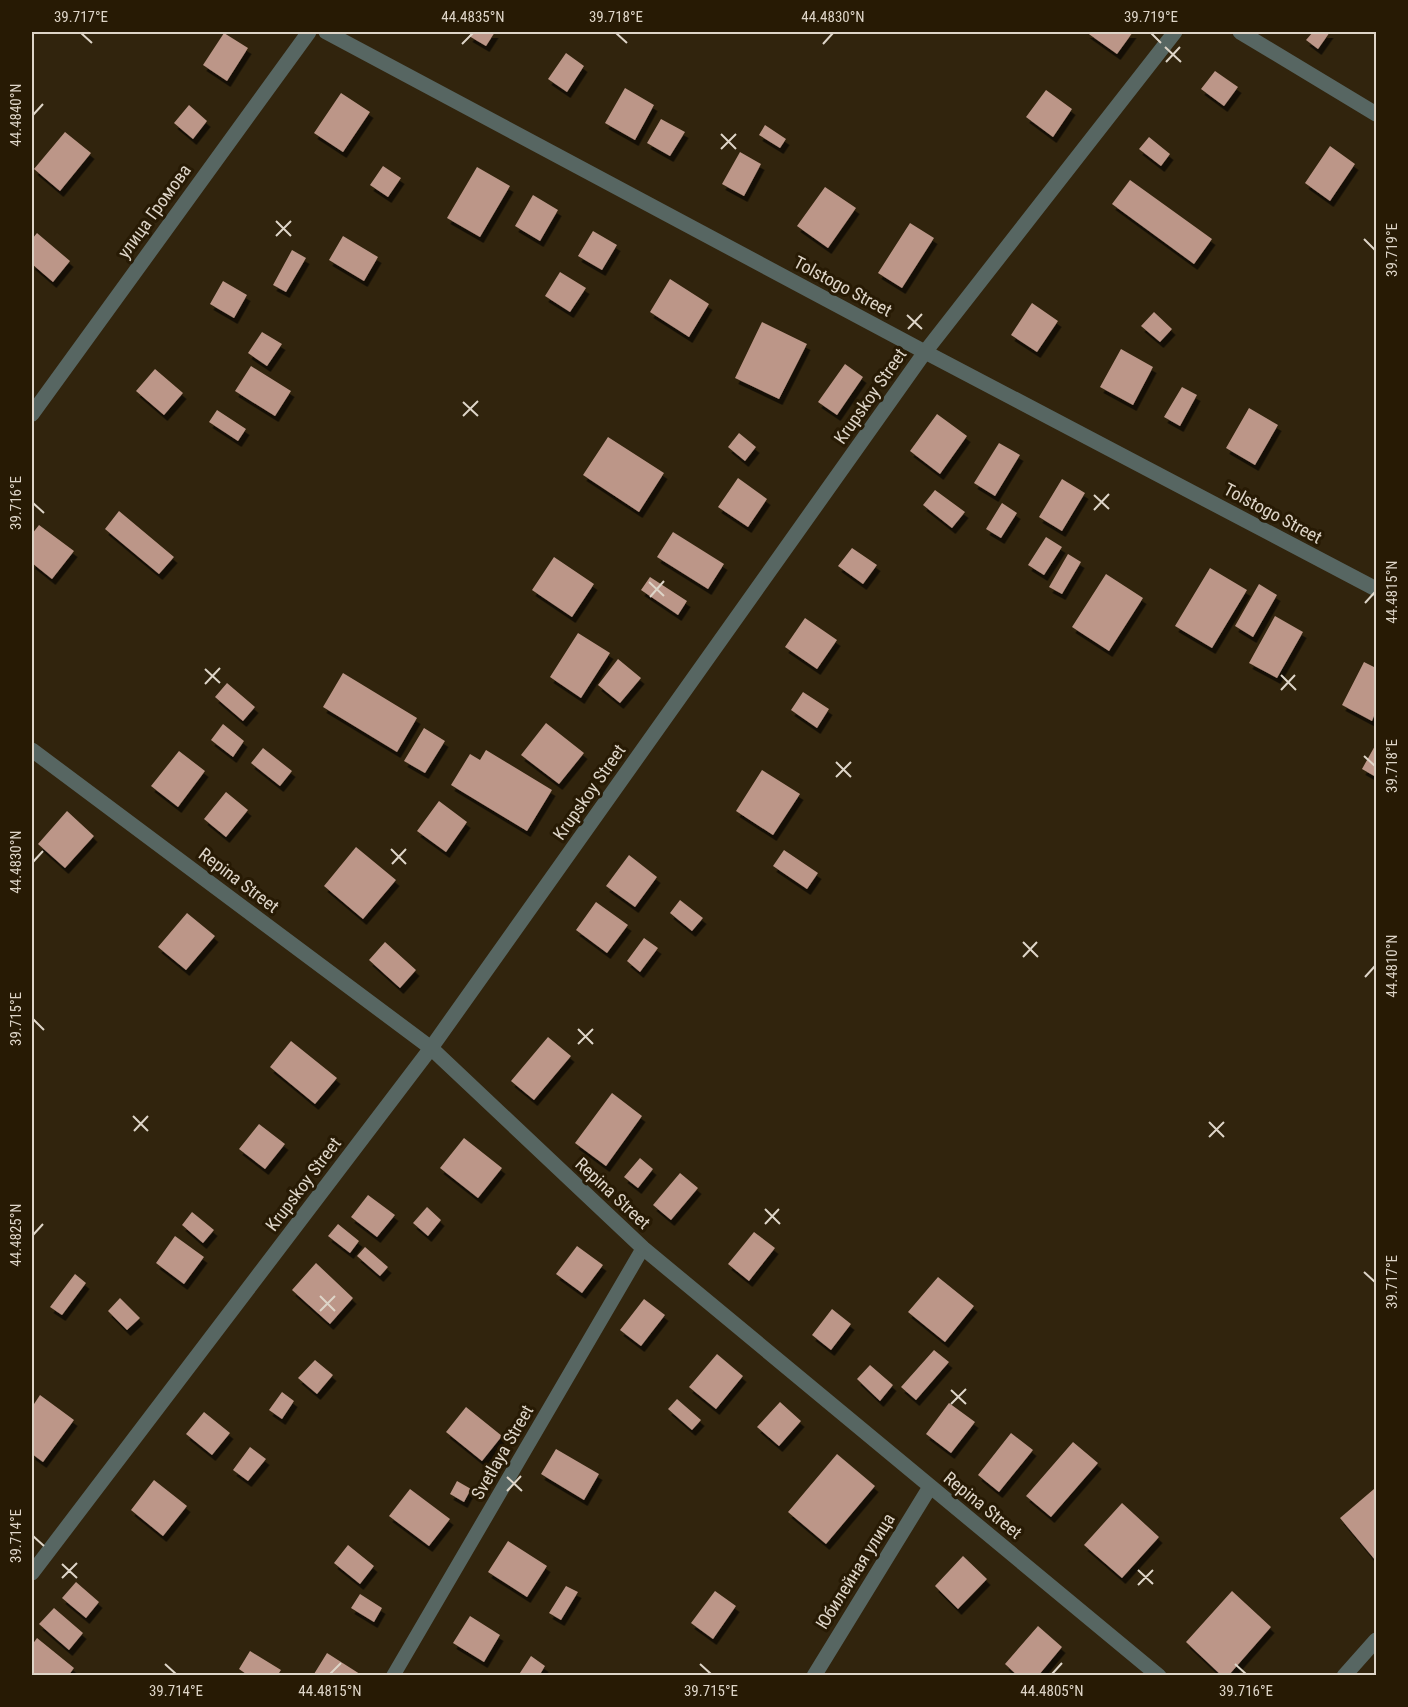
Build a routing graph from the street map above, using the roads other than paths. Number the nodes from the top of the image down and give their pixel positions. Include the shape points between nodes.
1 (309, 32) edge
2 (326, 32) edge
3 (1175, 32) edge
4 (1240, 32) edge
5 (1377, 114) edge
6 (925, 352) junction
7 (32, 414) edge
8 (1377, 589) edge
9 (32, 750) edge
10 (431, 1048) junction
11 (643, 1248) junction
12 (930, 1487) junction
13 (32, 1573) edge
14 (1377, 1640) edge
15 (393, 1676) edge
16 (814, 1676) edge
17 (1159, 1676) edge
18 (1344, 1676) edge

1 - 7 street, улица Громова
2 - 6 street, Tolstogo Street
3 - 6 street, Krupskoy Street
4 - 5 street
6 - 8 street, Tolstogo Street
6 - 10 street, Krupskoy Street
9 - 10 street, Repina Street
10 - 11 street, Repina Street
10 - 13 street, Krupskoy Street
11 - 12 street, Repina Street
11 - 15 lane, Svetlaya Street
12 - 16 street, Юбилейная улица
12 - 17 street, Repina Street
14 - 18 street

